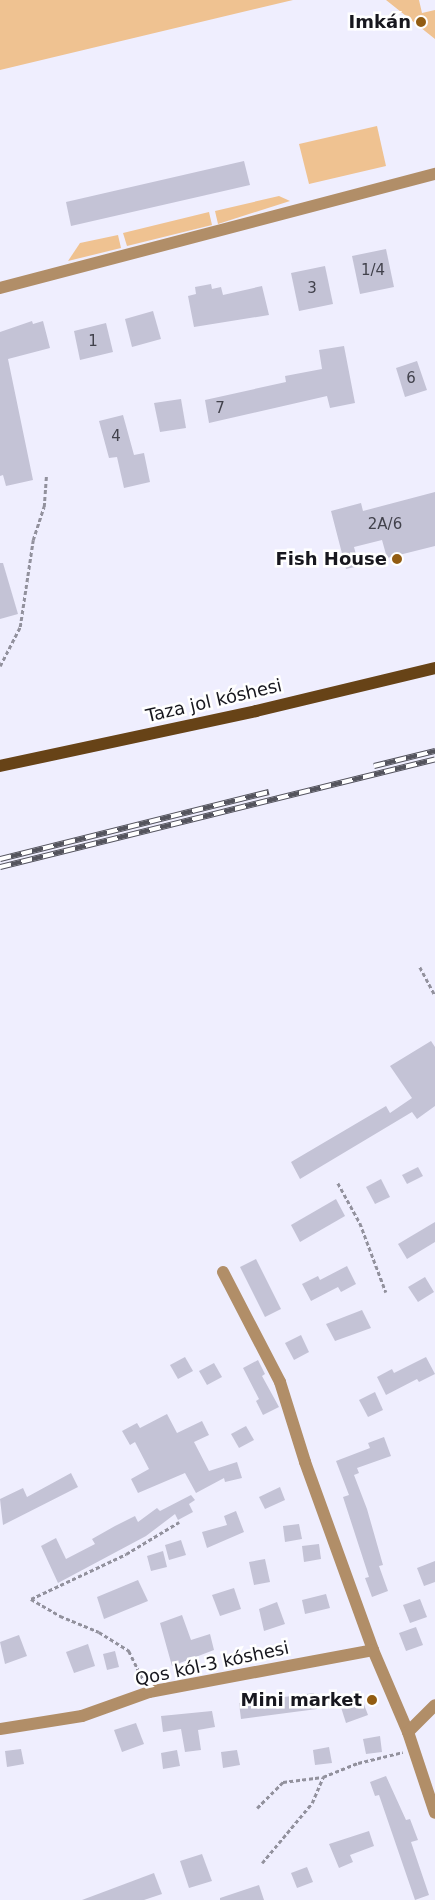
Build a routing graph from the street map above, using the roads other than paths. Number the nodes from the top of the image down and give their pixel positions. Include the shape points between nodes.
1 (435, 174) edge
2 (0, 288) edge
3 (435, 668) edge
4 (0, 766) edge
5 (223, 1272) dead end
6 (373, 1650) junction
7 (435, 1705) edge
8 (0, 1729) edge
9 (408, 1732) junction
10 (435, 1813) edge

1 - 2 street
3 - 4 main road, Taza jol kóshesi via 256,711
5 - 6 street via 280,1382
6 - 8 street, Qos kól-3 kóshesi via 149,1692 82,1716
6 - 9 street
7 - 9 street
9 - 10 street

